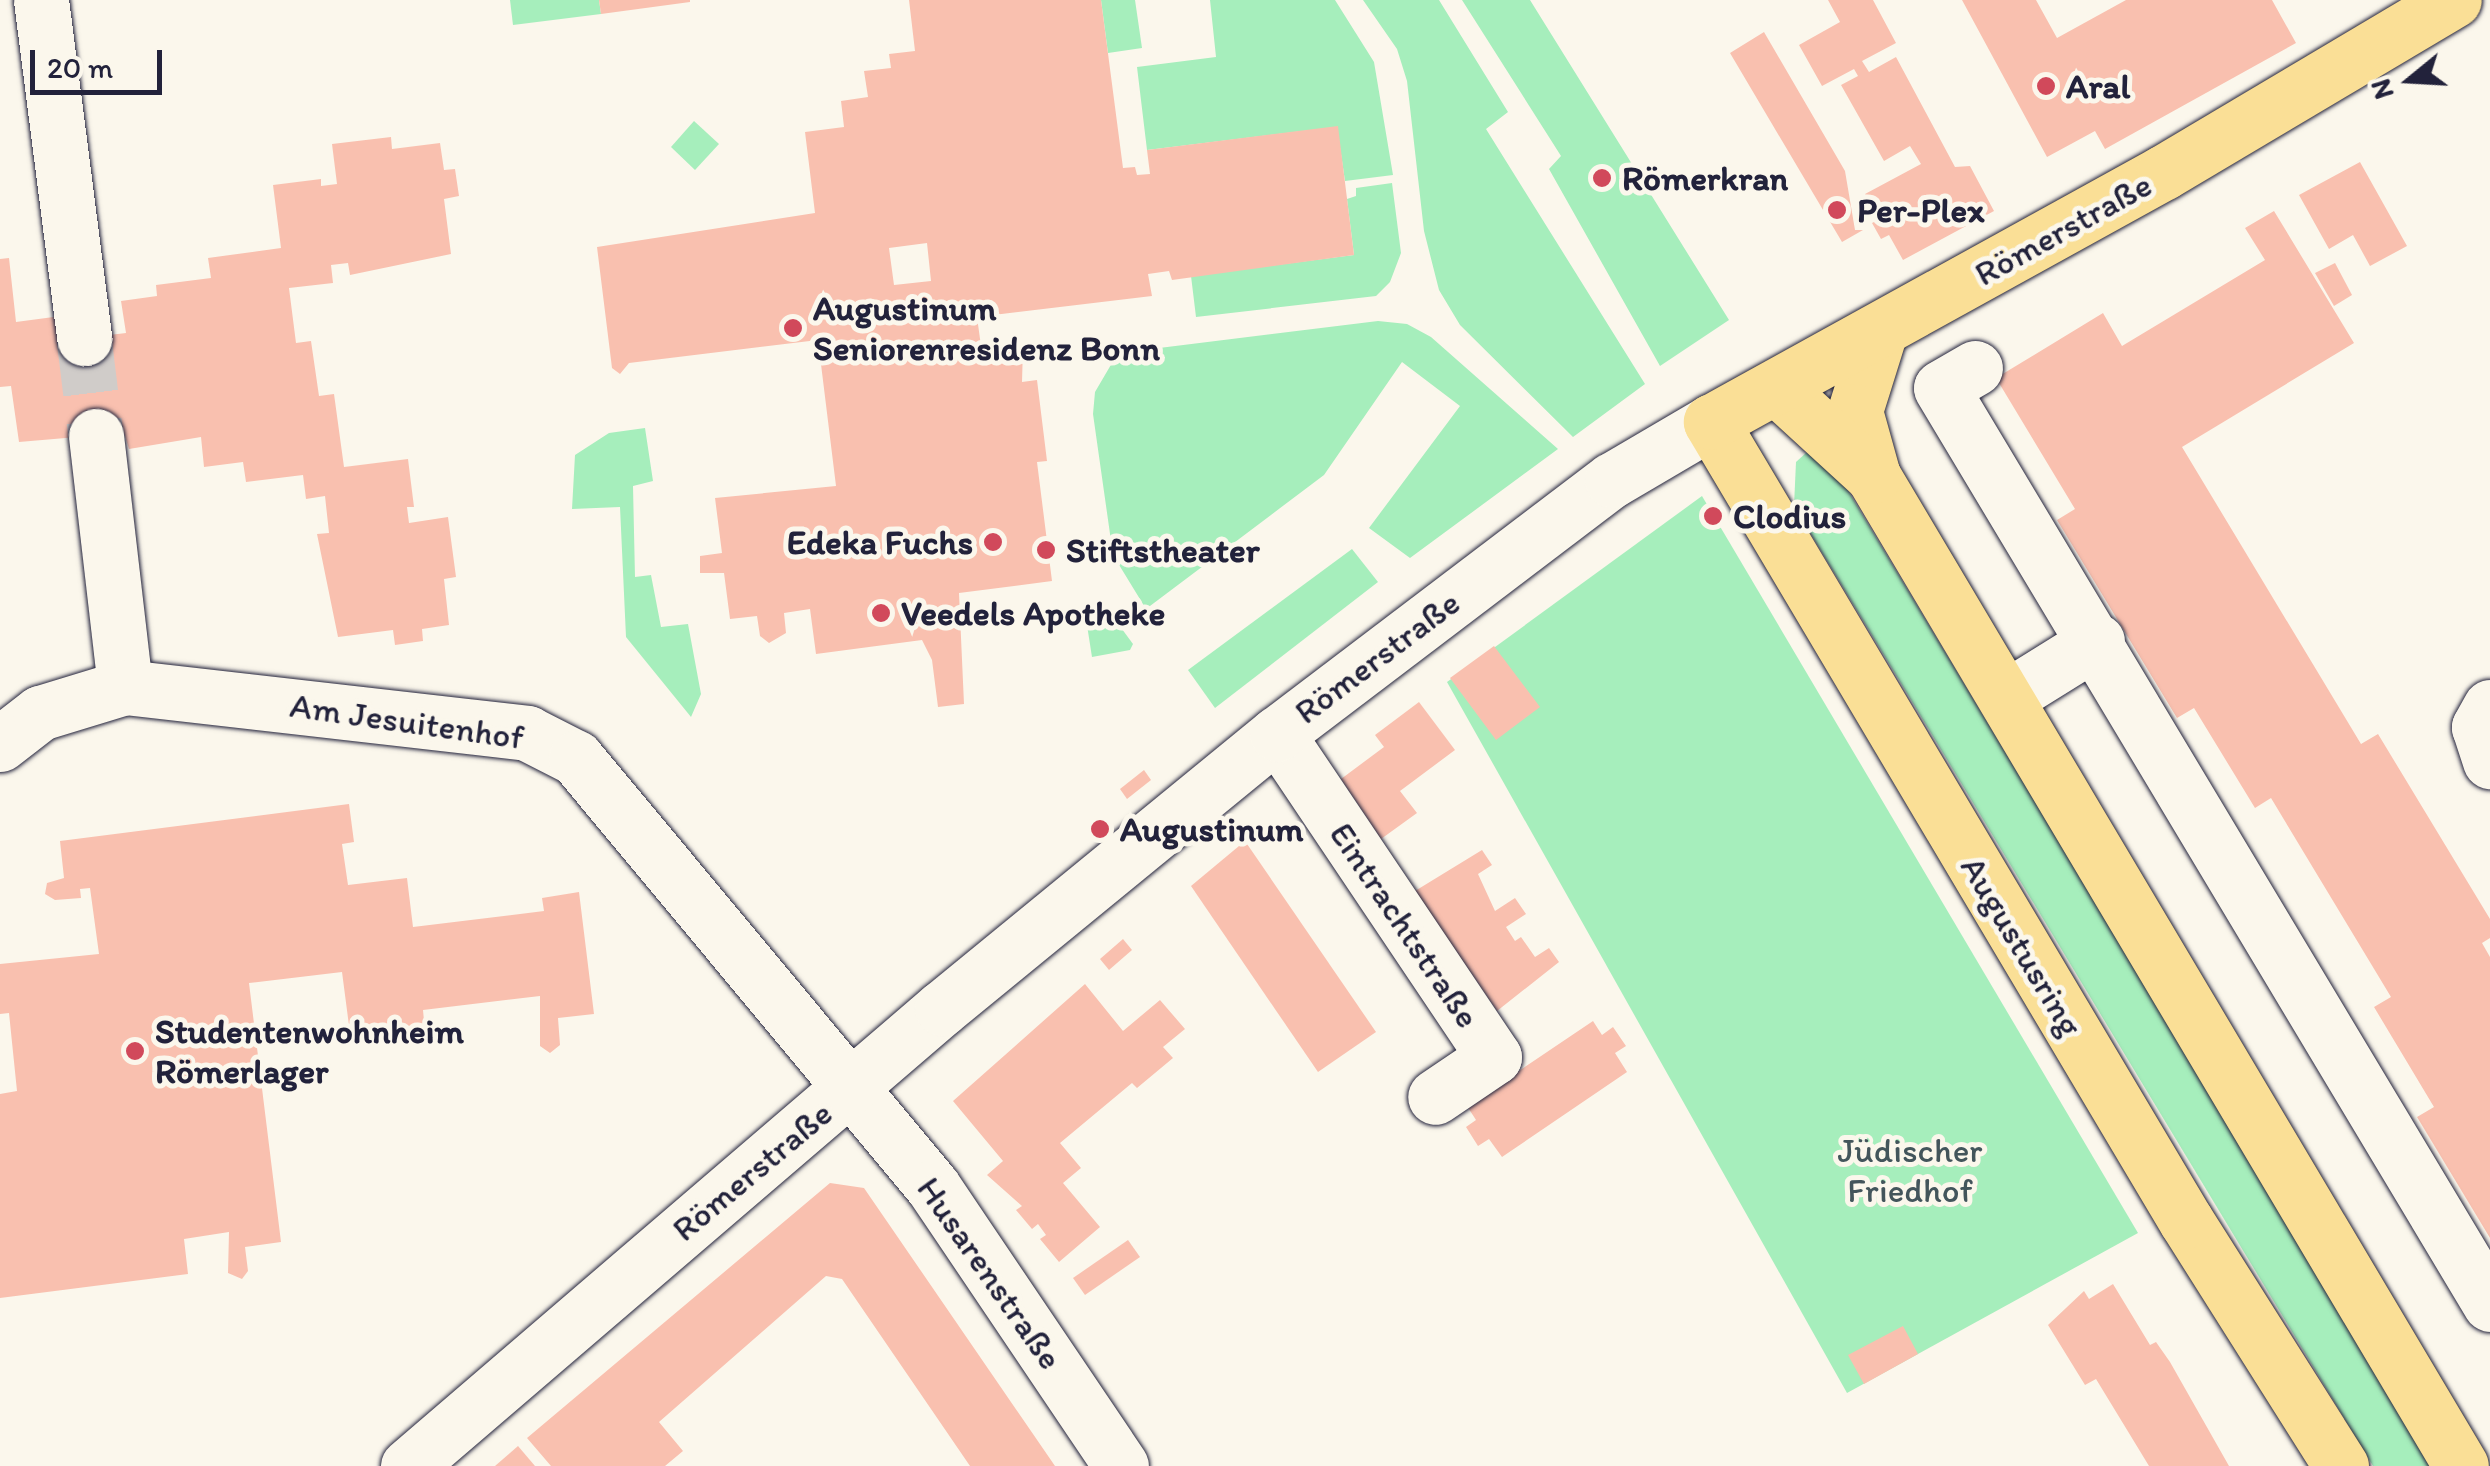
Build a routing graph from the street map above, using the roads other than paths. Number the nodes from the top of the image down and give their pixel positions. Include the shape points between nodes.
1 (41, 0) edge
2 (2454, 0) edge
3 (2392, 16) edge
4 (1880, 331) junction
5 (84, 338) tunnel mouth
6 (1975, 368) dead end
7 (1776, 387) junction
8 (1710, 422) junction
9 (96, 436) tunnel mouth
10 (1873, 476) junction
11 (2097, 641) junction
12 (125, 687) junction
13 (2007, 697) junction
14 (2490, 707) edge
15 (1277, 734) junction
16 (0, 744) edge
17 (2490, 762) edge
18 (853, 1084) junction
19 (1436, 1097) dead end
20 (2490, 1304) edge
21 (408, 1466) edge
22 (1122, 1466) edge
23 (2341, 1466) edge
24 (2461, 1466) edge

1 - 5 street
2 - 3 main road, Römerstraße
3 - 4 main road, Römerstraße
4 - 7 main road, Römerstraße
4 - 10 main road via 1855,411
6 - 11 street via 1941,388
7 - 8 main road, Römerstraße
7 - 10 main road
8 - 15 street, Römerstraße via 1612,480
8 - 23 main road, Augustusring via 2186,1220
9 - 12 street
10 - 13 main road
11 - 13 street
11 - 20 street
12 - 16 street, Am Jesuitenhof via 40,714
12 - 18 street, Am Jesuitenhof via 526,733 576,758
13 - 24 main road
14 - 17 street via 2479,727
15 - 18 street, Römerstraße
15 - 19 street, Eintrachtstraße via 1494,1057
18 - 21 street, Römerstraße
18 - 22 street, Husarenstraße via 933,1187

